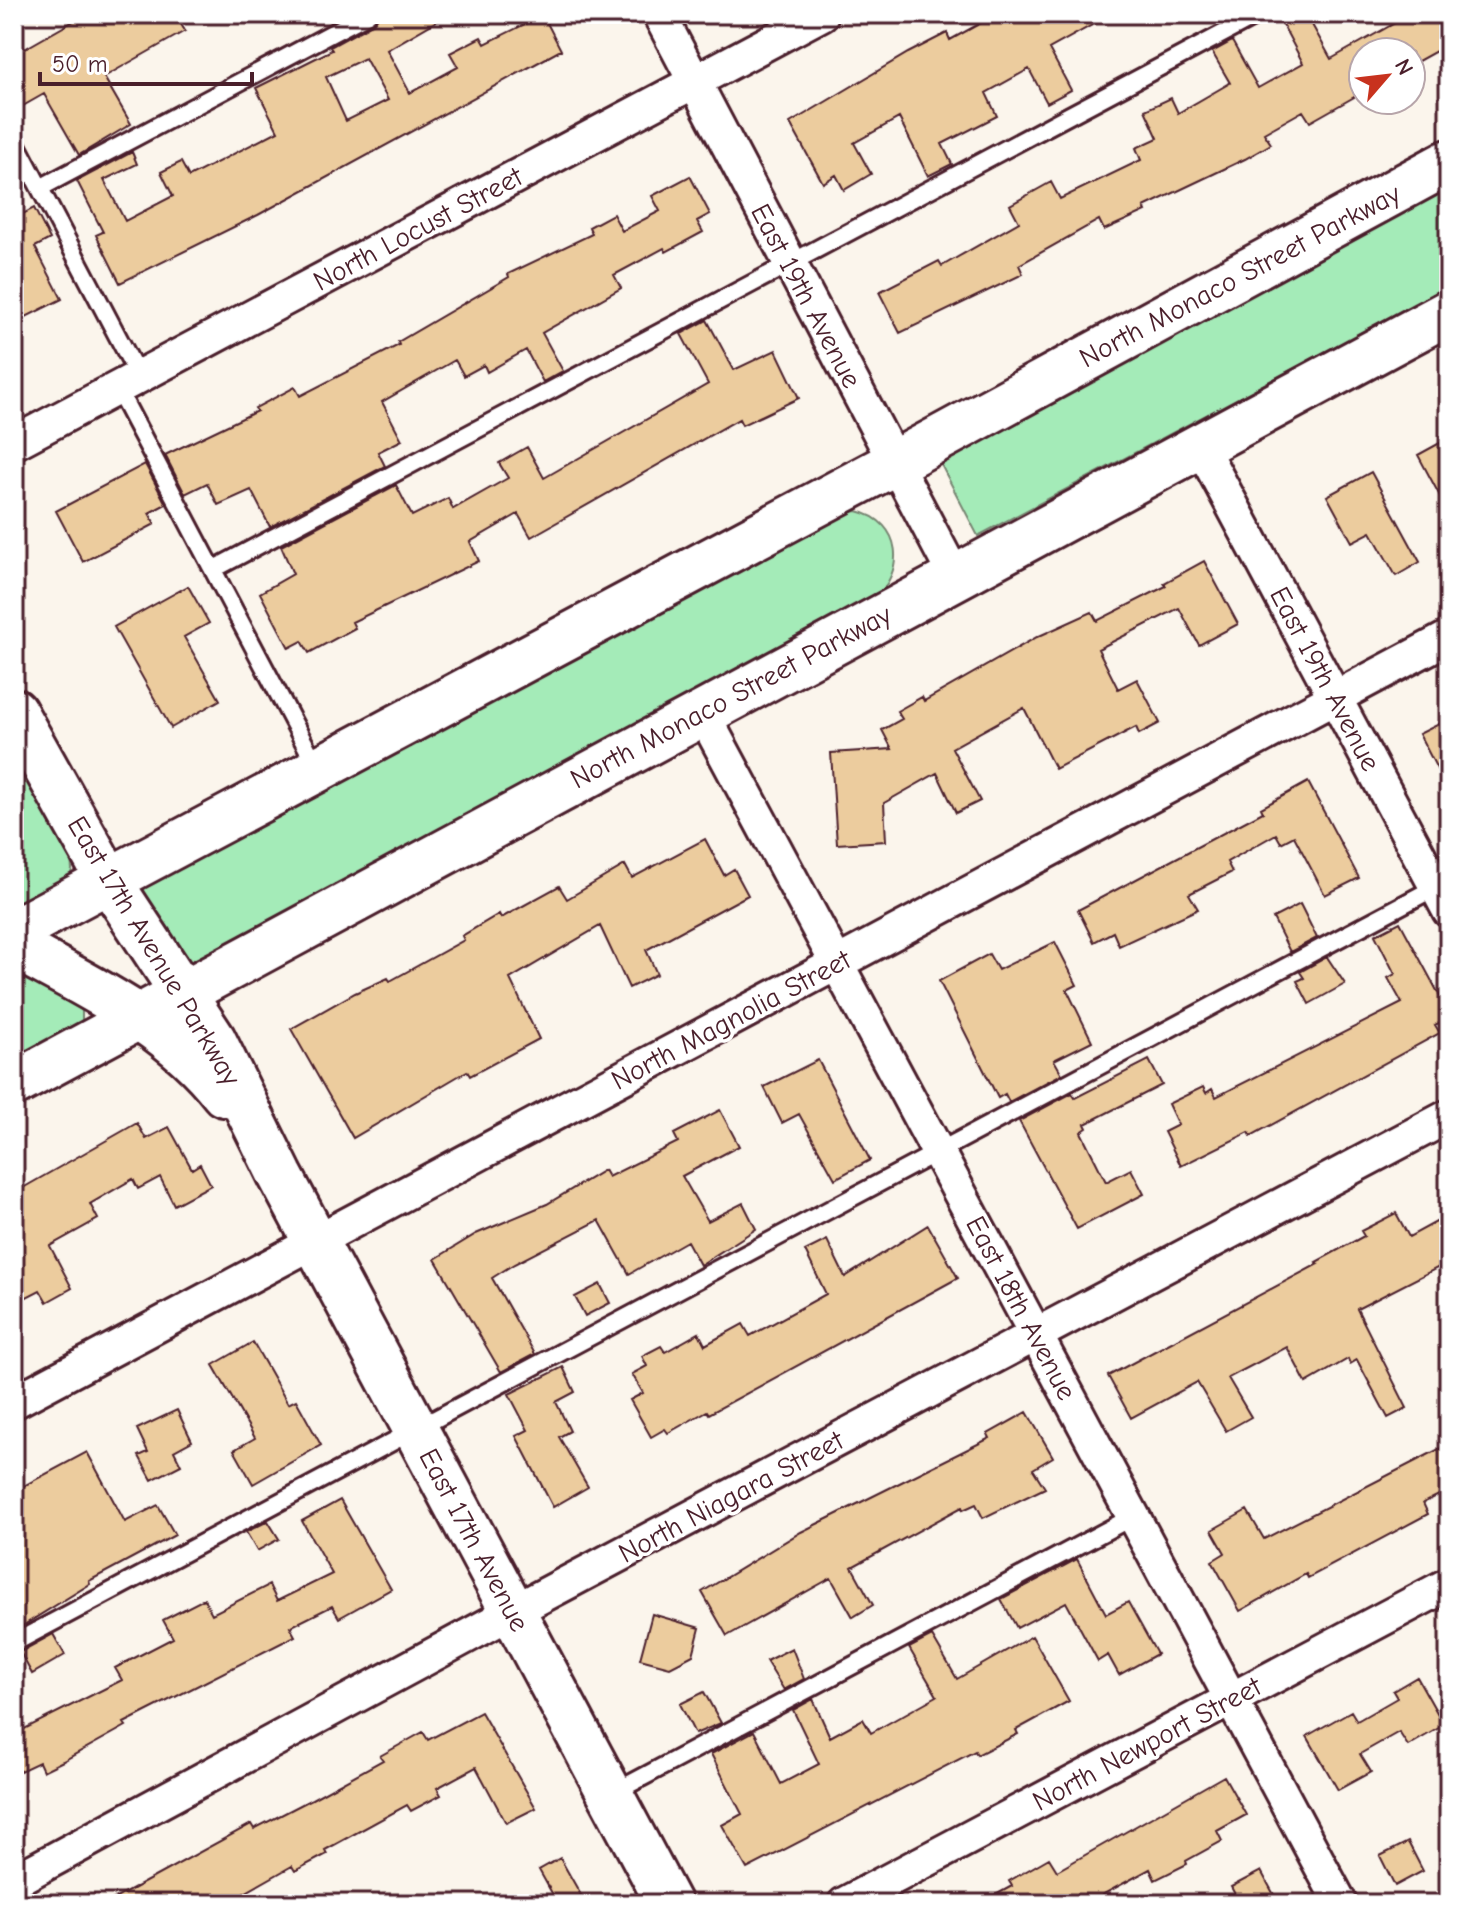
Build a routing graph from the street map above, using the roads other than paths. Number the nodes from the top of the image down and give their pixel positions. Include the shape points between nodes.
1 (368, 14) edge
2 (659, 14) edge
3 (822, 14) edge
4 (1260, 14) edge
5 (695, 82) junction
6 (14, 139) edge
7 (1449, 162) edge
8 (40, 188) junction
9 (790, 264) junction
10 (1449, 312) edge
11 (128, 382) junction
12 (14, 443) edge
13 (1201, 447) junction
14 (894, 463) junction
15 (214, 569) junction
16 (955, 577) junction
17 (1449, 637) edge
18 (1336, 698) junction
19 (14, 711) edge
20 (702, 712) junction
21 (318, 770) junction
22 (109, 881) junction
23 (1443, 899) edge
24 (14, 931) edge
25 (14, 946) edge
26 (837, 964) junction
27 (185, 992) junction
28 (141, 1016) junction
29 (14, 1084) edge
30 (1449, 1116) edge
31 (938, 1153) junction
32 (280, 1175) junction
33 (315, 1239) junction
34 (1036, 1336) junction
35 (14, 1402) edge
36 (416, 1431) junction
37 (1132, 1517) junction
38 (1449, 1584) edge
39 (512, 1612) junction
40 (14, 1643) edge
41 (1231, 1700) junction
42 (610, 1795) junction
43 (18, 1886) edge
44 (669, 1904) edge
45 (844, 1904) edge
46 (1341, 1904) edge

1 - 8 lane
2 - 5 street, East 19th Avenue
3 - 5 street, North Locust Street
4 - 9 lane
5 - 9 street, East 19th Avenue
5 - 11 street, North Locust Street
6 - 8 lane
7 - 14 main road, North Monaco Street Parkway
8 - 11 lane
9 - 14 street, East 19th Avenue
9 - 15 lane
10 - 13 main road, North Monaco Street Parkway
11 - 12 street, North Locust Street
11 - 15 lane
13 - 16 main road, North Monaco Street Parkway
13 - 18 street, East 19th Avenue
14 - 16 street, East 19th Avenue
14 - 21 main road, North Monaco Street Parkway
15 - 21 lane
16 - 20 main road, North Monaco Street Parkway
17 - 18 street, North Magnolia Street
18 - 23 street, East 19th Avenue
18 - 26 street, North Magnolia Street
19 - 22 main road, East 17th Avenue Parkway
20 - 26 street, East 18th Avenue
20 - 27 main road, North Monaco Street Parkway
21 - 22 main road, North Monaco Street Parkway
22 - 24 main road, North Monaco Street Parkway
22 - 27 main road, East 17th Avenue Parkway
23 - 31 lane
25 - 28 main road, East 17th Avenue Parkway
26 - 31 street, East 18th Avenue
26 - 33 street, North Magnolia Street
27 - 28 main road, North Monaco Street Parkway
27 - 32 main road, East 17th Avenue Parkway
28 - 29 main road, North Monaco Street Parkway
28 - 32 main road, East 17th Avenue Parkway via 214,1081
30 - 34 street, North Niagara Street
31 - 34 street, East 18th Avenue
31 - 36 lane
32 - 33 main road, East 17th Avenue
33 - 35 street, North Magnolia Street
33 - 36 main road, East 17th Avenue
34 - 37 street, East 18th Avenue
34 - 39 street, North Niagara Street
36 - 39 main road, East 17th Avenue
36 - 40 lane
37 - 41 street, East 18th Avenue
37 - 42 lane
38 - 41 street, North Newport Street
39 - 42 main road, East 17th Avenue
39 - 43 street, North Niagara Street
41 - 45 street, North Newport Street
41 - 46 street, East 18th Avenue
42 - 44 main road, East 17th Avenue

